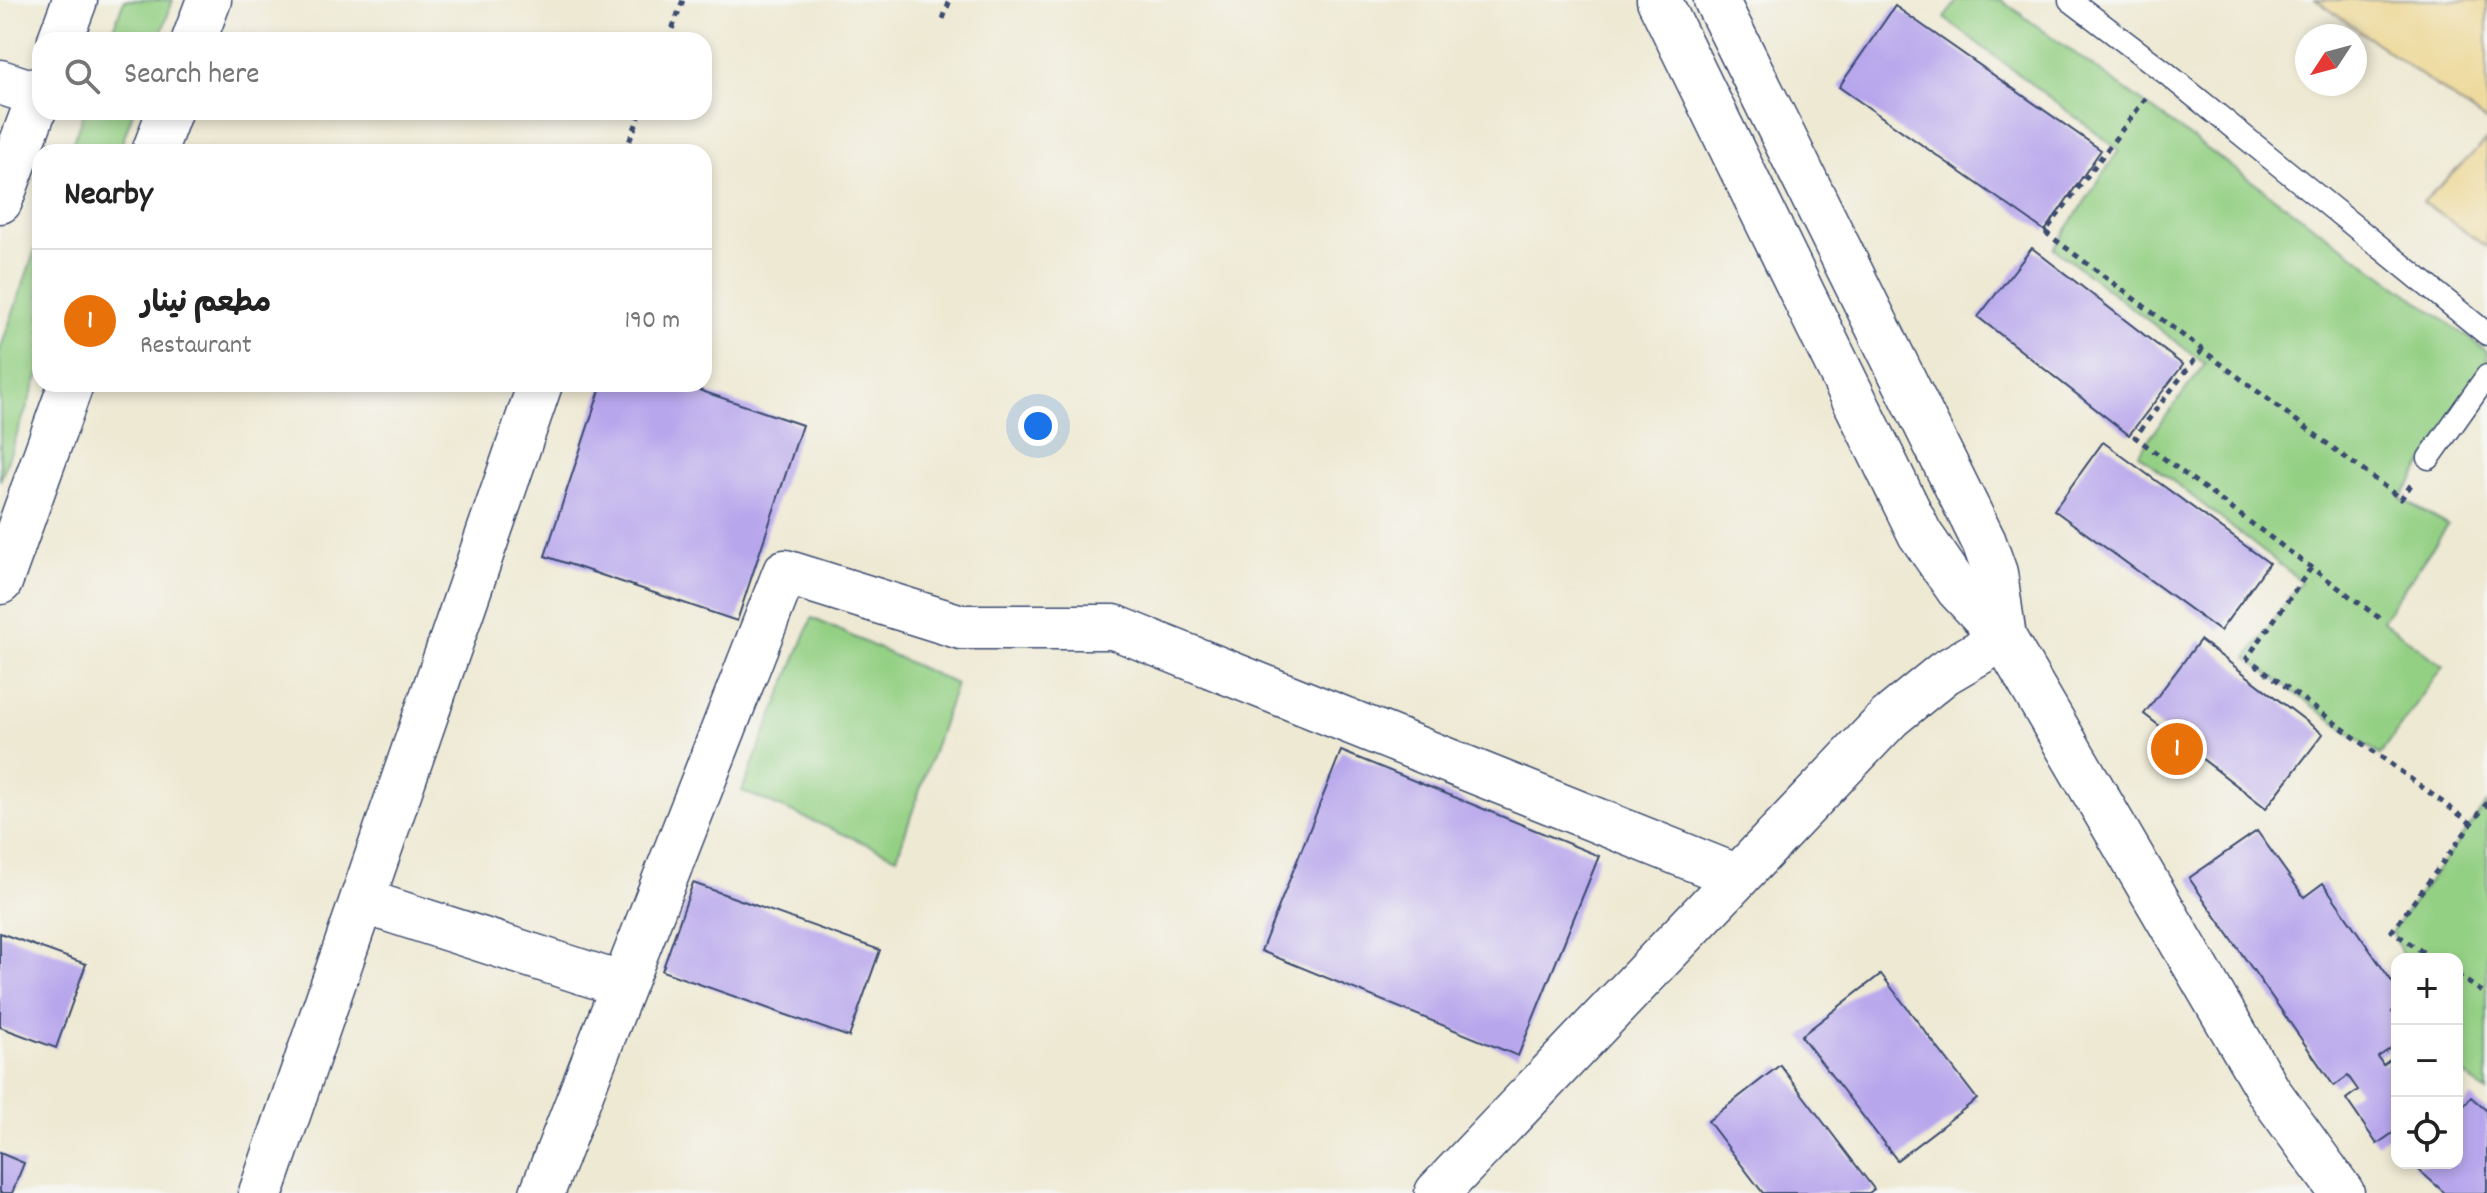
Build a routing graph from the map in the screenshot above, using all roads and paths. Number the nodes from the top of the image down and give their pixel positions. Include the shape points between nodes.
1 (75, 0) edge
2 (209, 0) edge
3 (683, 0) edge
4 (950, 0) edge
5 (1659, 0) edge
6 (1716, 0) edge
7 (2070, 0) edge
8 (943, 19) dead end
9 (63, 32) edge
10 (197, 32) edge
11 (671, 32) edge
12 (2166, 73) junction
13 (0, 82) edge
14 (32, 92) edge
15 (32, 116) edge
16 (166, 120) edge
17 (638, 120) edge
18 (157, 144) edge
19 (628, 144) edge
20 (0, 201) edge
21 (2487, 334) edge
22 (2202, 350) junction
23 (2487, 376) edge
24 (68, 392) edge
25 (537, 392) edge
26 (2429, 458) joint
27 (2311, 568) junction
28 (0, 582) edge
29 (2382, 620) dead end
30 (2004, 638) junction
31 (2487, 803) edge
32 (2472, 824) junction
33 (1738, 877) junction
34 (362, 901) junction
35 (2424, 953) edge
36 (2463, 979) edge
37 (623, 985) junction
38 (2487, 995) edge
39 (261, 1193) edge
40 (542, 1193) edge
41 (1437, 1193) edge
42 (2342, 1193) edge

1 - 9 street
2 - 10 street
3 - 11 path
4 - 8 path
5 - 30 street via 1920,534 1958,589
6 - 30 street via 1984,542 1995,573
7 - 12 lane
12 - 21 lane
12 - 22 path via 2045,232
13 - 14 street
15 - 20 street
16 - 18 street
17 - 19 path
22 - 26 path via 2401,499
22 - 27 path via 2135,437
23 - 26 lane
24 - 28 street
25 - 34 street
27 - 29 path
27 - 32 path via 2247,658
30 - 33 street via 1944,673 1890,717
30 - 42 street via 2269,1092
31 - 32 path
32 - 35 path via 2392,931
33 - 37 street via 1114,627 961,627 785,572
33 - 41 street
34 - 37 street
34 - 39 street
36 - 38 path
37 - 40 street

